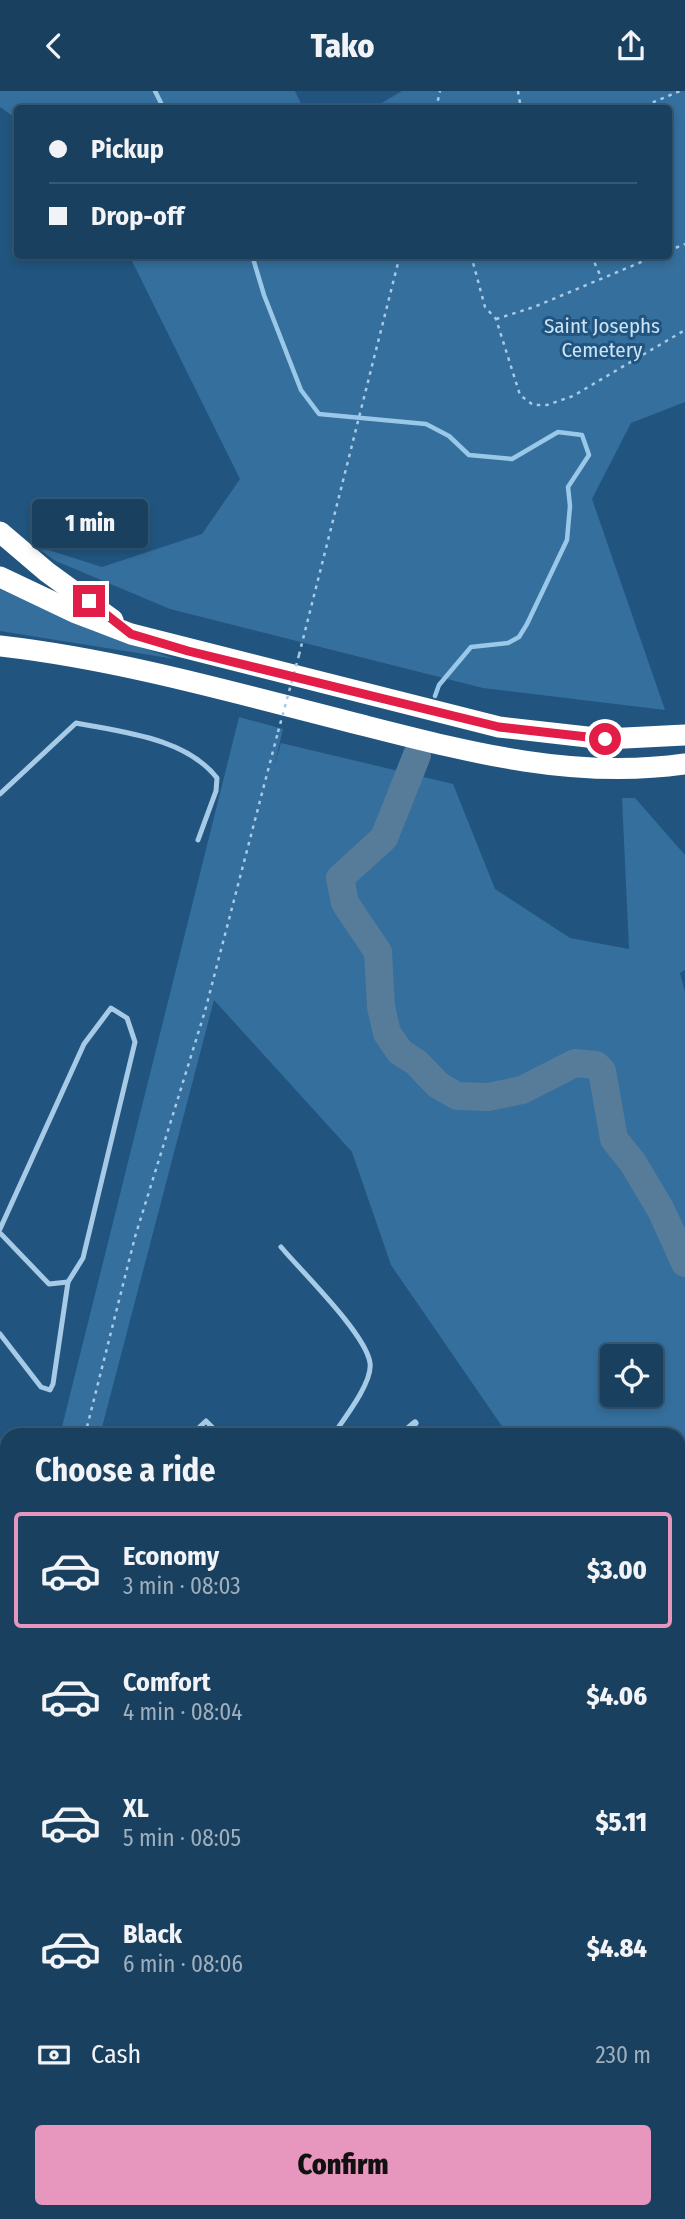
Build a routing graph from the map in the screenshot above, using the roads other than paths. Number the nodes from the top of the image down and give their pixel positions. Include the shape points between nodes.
1 (0, 532) edge
2 (0, 577) edge
3 (131, 634) junction
4 (0, 646) edge
5 (685, 734) edge
6 (685, 764) edge
7 (0, 794) edge
8 (198, 840) dead end
9 (0, 1231) edge
10 (281, 1247) dead end
11 (68, 1282) junction
12 (0, 1334) edge
13 (415, 1423) dead end
14 (198, 1428) edge
15 (213, 1428) edge
16 (338, 1428) edge
17 (409, 1428) edge

1 - 3 highway
2 - 3 highway
3 - 5 highway via 499,727 605,739
4 - 6 highway via 159,674 518,761 619,769
7 - 8 lane via 76,723 141,735 183,752 217,778
9 - 11 lane via 49,1284
9 - 11 lane via 84,1044 111,1008 127,1018 135,1042 83,1258
10 - 16 lane via 361,1341 371,1365 363,1389
11 - 12 lane via 50,1390 41,1387
13 - 17 street
14 - 15 lane via 206,1421

